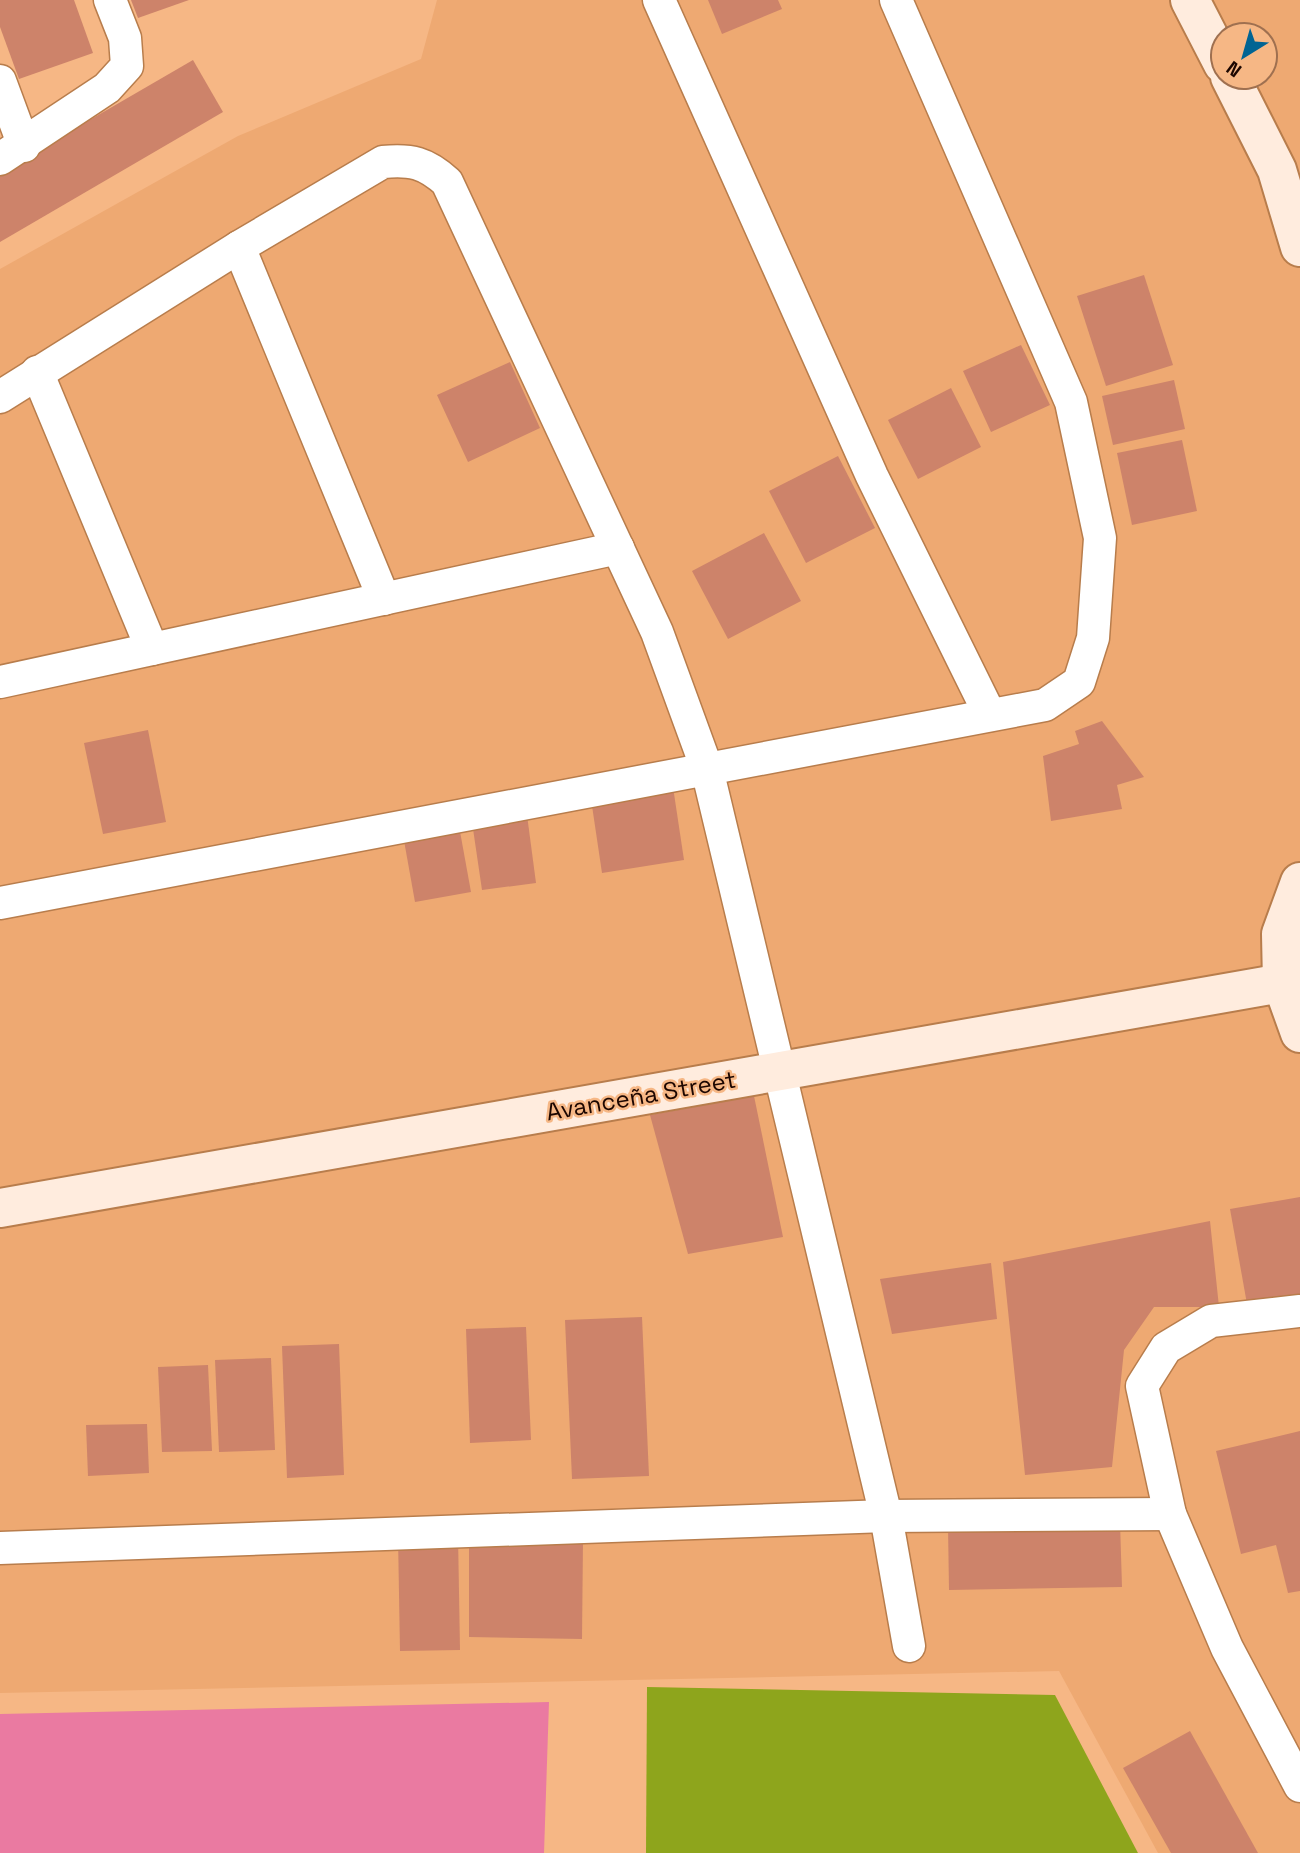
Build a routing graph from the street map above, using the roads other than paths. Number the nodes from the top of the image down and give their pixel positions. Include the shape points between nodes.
1 (110, 0) edge
2 (659, 0) edge
3 (896, 0) edge
4 (1190, 0) edge
5 (1209, 37) edge
6 (0, 81) edge
7 (1237, 91) edge
8 (12, 153) edge
9 (239, 247) junction
10 (1300, 247) edge
11 (37, 372) junction
12 (0, 397) edge
13 (618, 548) junction
14 (384, 599) junction
15 (152, 649) junction
16 (0, 682) edge
17 (990, 716) junction
18 (707, 769) junction
19 (1300, 882) edge
20 (0, 902) edge
21 (1282, 984) junction
22 (1300, 1033) edge
23 (779, 1073) junction
24 (0, 1208) edge
25 (1300, 1311) edge
26 (1170, 1514) junction
27 (886, 1516) junction
28 (0, 1548) edge
29 (909, 1646) dead end
30 (1300, 1786) edge

1 - 8 street via 125,38 127,66 107,88
2 - 17 street via 872,476
3 - 17 street via 1071,402 1100,538 1093,638 1079,682 1045,705
4 - 5 street
6 - 8 street
7 - 10 street via 1277,170
9 - 11 street
9 - 13 street via 383,162 408,160 432,168 447,182
9 - 14 street
11 - 12 street
11 - 15 street
13 - 14 street
13 - 18 street via 657,632
14 - 15 street
15 - 16 street
17 - 18 street
18 - 20 street
18 - 23 street
19 - 21 street via 1281,934
21 - 22 street
21 - 23 street, Avanceña Street
23 - 24 street, Avanceña Street
23 - 27 street
25 - 26 street via 1211,1321 1166,1349 1142,1386
26 - 27 street
26 - 30 street via 1227,1648
27 - 28 street
27 - 29 street

